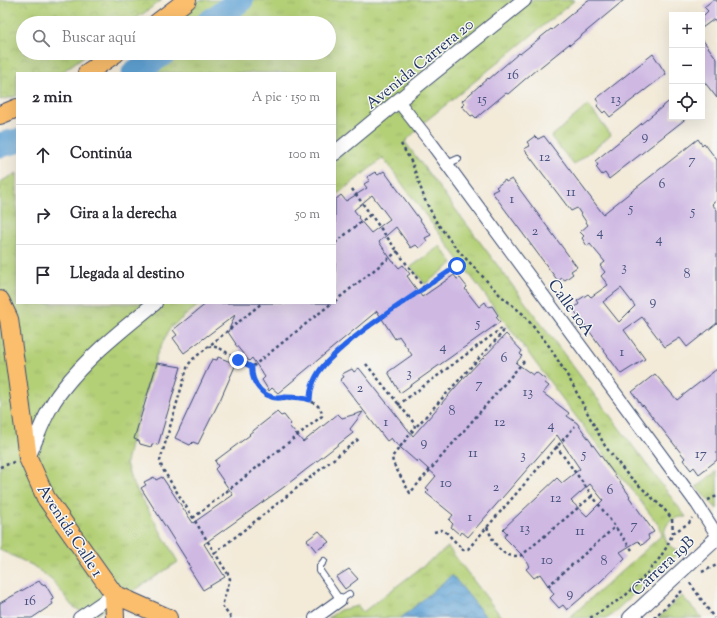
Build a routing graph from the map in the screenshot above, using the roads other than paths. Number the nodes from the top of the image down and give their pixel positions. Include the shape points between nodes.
1 (186, 0) edge
2 (524, 0) edge
3 (166, 16) edge
4 (106, 60) edge
5 (88, 72) edge
6 (398, 101) junction
7 (16, 108) edge
8 (0, 115) edge
9 (336, 152) edge
10 (458, 159) dead end
11 (446, 164) junction
12 (0, 300) edge
13 (154, 304) edge
14 (28, 458) junction
15 (717, 536) edge
16 (324, 561) dead end
17 (114, 594) junction
18 (345, 597) joint
19 (79, 618) edge
20 (115, 618) edge
21 (168, 618) edge
22 (315, 618) edge
23 (630, 618) edge

1 - 3 main road
2 - 6 street, Avenida Carrera 20
4 - 5 main road
6 - 9 street, Avenida Carrera 20
6 - 11 street, Calle 10A
7 - 8 main road
10 - 11 lane
11 - 15 street, Calle 10A via 692,498
12 - 14 main road, Avenida Calle 1 via 9,319
13 - 14 street via 89,358 61,391 47,414
14 - 17 main road, Avenida Calle 1 via 46,498
15 - 23 street, Carrera 19B
16 - 18 lane via 320,571
17 - 19 street
17 - 20 main road, Avenida Calle 1
17 - 21 main road, Avenida Calle 1
18 - 22 street

